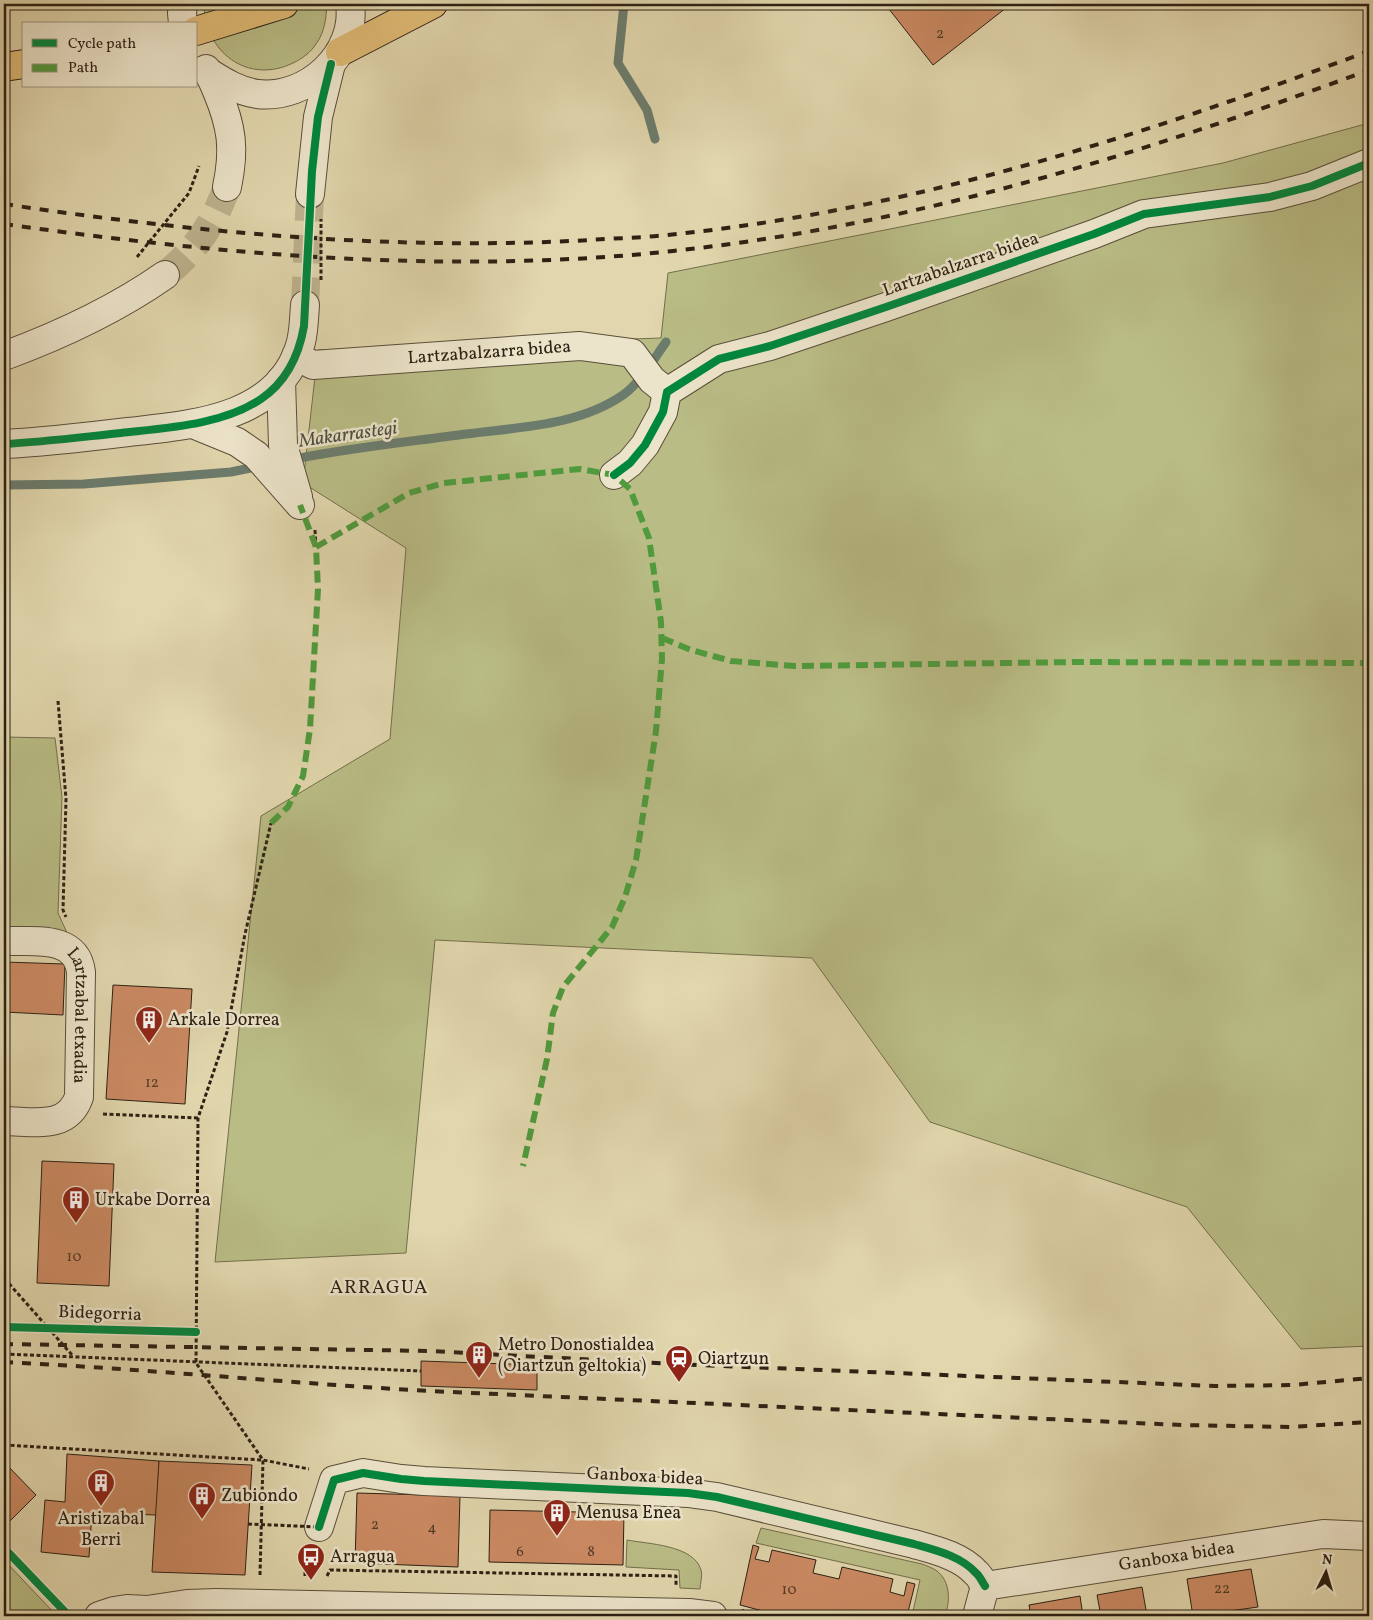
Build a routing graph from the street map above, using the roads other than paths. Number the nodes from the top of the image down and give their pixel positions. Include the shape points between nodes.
1 (182, 4) edge
2 (284, 4) edge
3 (350, 4) edge
4 (433, 4) edge
5 (184, 22) edge
6 (198, 30) edge
7 (335, 58) junction
8 (22, 64) edge
9 (202, 64) edge
10 (4, 67) edge
11 (1369, 163) edge
12 (227, 187) tunnel mouth
13 (316, 205) tunnel mouth
14 (165, 275) tunnel mouth
15 (313, 297) tunnel mouth
16 (4, 356) edge
17 (296, 356) junction
18 (282, 380) junction
19 (660, 386) junction
20 (194, 424) junction
21 (4, 444) edge
22 (614, 475) dead end
23 (4, 941) edge
24 (5, 1121) edge
25 (319, 1527) road end
26 (1369, 1536) edge
27 (985, 1586) junction
28 (216, 1610) edge
29 (99, 1616) edge
30 (713, 1616) edge
31 (977, 1616) edge

1 - 5 street
2 - 6 main road
3 - 7 street via 348,32
4 - 7 main road
7 - 9 street via 310,82 285,92 258,94 231,86
7 - 13 street via 318,117
8 - 10 main road
9 - 12 street via 227,115 231,144
11 - 19 street, Lartzabalzarra bidea via 1312,186 1270,197 1144,214 886,307 770,346 720,359
14 - 16 street via 93,318
15 - 17 street
17 - 18 street
17 - 19 street, Lartzabalzarra bidea via 313,365 580,346 632,353
18 - 20 street via 261,399 240,410
18 - 20 street via 283,445 300,505 256,455 237,442
19 - 22 street via 663,412 630,464
20 - 21 street
23 - 24 street, Lartzabal etxadia via 57,943 72,951 82,972 76,1106 61,1120
25 - 27 street, Ganboxa bidea via 334,1480 363,1472 424,1481 679,1492 717,1496 941,1552 962,1561 976,1572
26 - 27 street, Ganboxa bidea via 1323,1534
27 - 31 street
28 - 29 street via 187,1604 147,1610 127,1609
28 - 30 street via 690,1613

